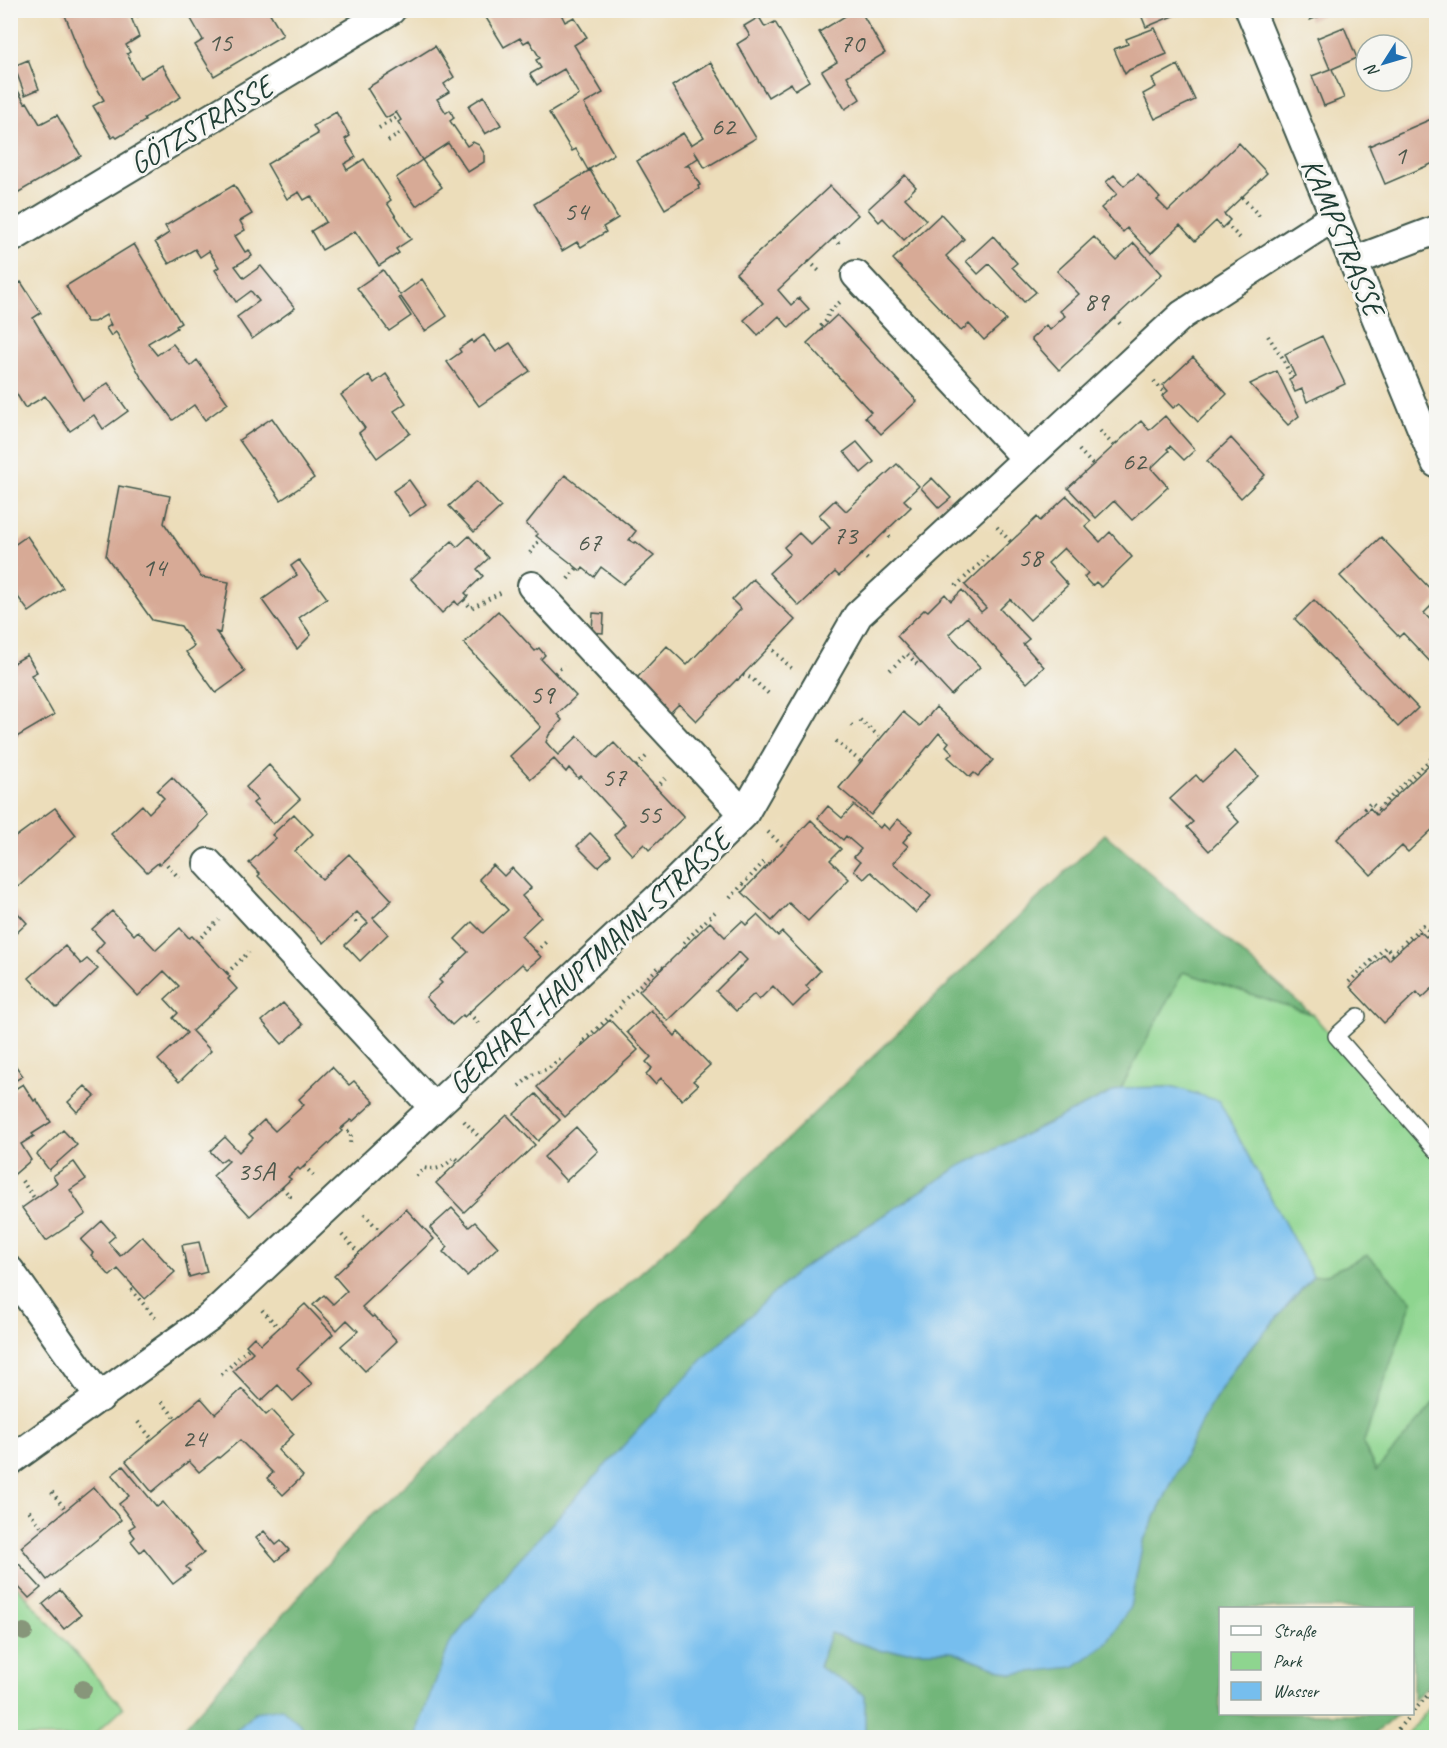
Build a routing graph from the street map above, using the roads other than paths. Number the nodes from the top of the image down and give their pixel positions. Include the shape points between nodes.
1 (391, 10) edge
2 (1250, 10) edge
3 (1335, 216) junction
4 (1437, 230) edge
5 (10, 239) edge
6 (1354, 261) junction
7 (856, 275) dead end
8 (1026, 458) junction
9 (1437, 463) edge
10 (521, 587) road end
11 (754, 821) junction
12 (208, 863) dead end
13 (1358, 1016) dead end
14 (434, 1108) junction
15 (1437, 1150) edge
16 (10, 1271) edge
17 (100, 1398) junction
18 (10, 1461) edge

1 - 5 street, GÖTZSTRASSE
2 - 3 street, KAMPSTRASSE
3 - 6 street, KAMPSTRASSE
3 - 8 street, GERHART-HAUPTMANN-STRASSE via 1182,315
4 - 6 street
6 - 9 street, KAMPSTRASSE
7 - 8 street
8 - 11 street, GERHART-HAUPTMANN-STRASSE via 858,615
10 - 11 street, GERHART-HAUPTMANN-STRASSE
11 - 14 street, GERHART-HAUPTMANN-STRASSE via 671,886
12 - 14 street, GERHART-HAUPTMANN-STRASSE
13 - 15 lane via 1336,1036
14 - 17 street, GERHART-HAUPTMANN-STRASSE via 209,1318
16 - 17 street
17 - 18 street, GERHART-HAUPTMANN-STRASSE

